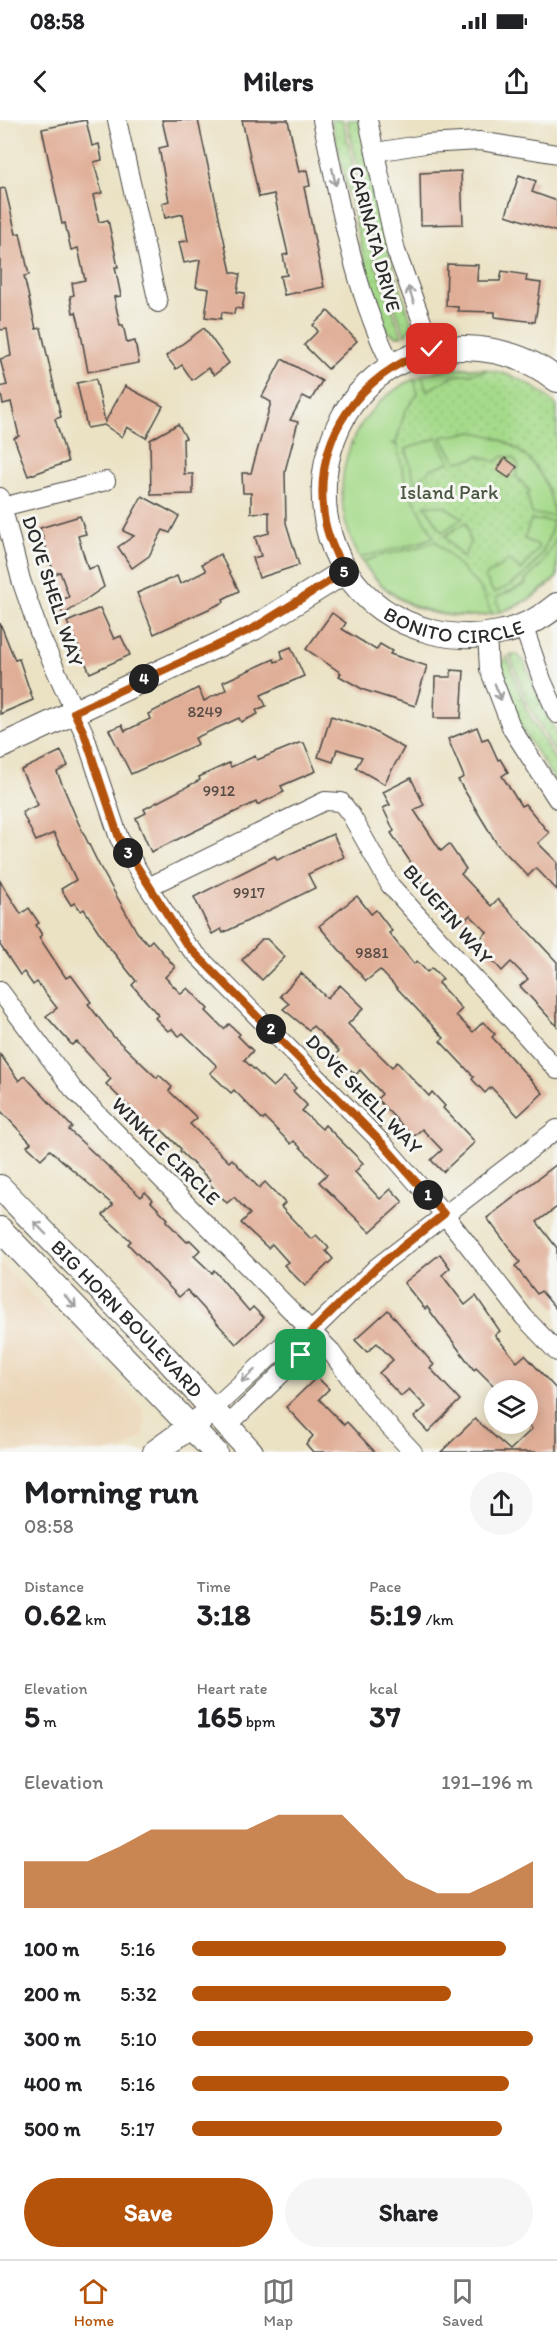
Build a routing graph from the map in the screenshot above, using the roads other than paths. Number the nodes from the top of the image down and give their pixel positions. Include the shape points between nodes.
1 (117, 120) edge
2 (322, 120) edge
3 (368, 120) edge
4 (376, 152) junction
5 (557, 154) edge
6 (158, 303) dead end
7 (432, 349) junction
8 (392, 366) junction
9 (557, 380) edge
10 (106, 481) dead end
11 (1, 502) edge
12 (344, 572) junction
13 (557, 604) edge
14 (524, 626) junction
15 (487, 635) junction
16 (74, 712) junction
17 (557, 714) edge
18 (0, 747) edge
19 (557, 799) edge
20 (148, 887) junction
21 (0, 992) edge
22 (557, 1070) edge
23 (557, 1129) edge
24 (0, 1187) edge
25 (444, 1214) junction
26 (0, 1229) edge
27 (312, 1331) junction
28 (557, 1352) edge
29 (219, 1418) junction
30 (203, 1444) edge
31 (155, 1452) edge
32 (251, 1452) edge
33 (413, 1452) edge

1 - 6 street
2 -> 8 street, CARINATA DRIVE via 352,260 367,310
3 - 4 street, CARINATA DRIVE
4 - 5 street via 480,141
7 -> 4 street, CARINATA DRIVE via 396,250
7 - 8 street, BONITO CIRCLE
7 - 9 street, BONITO CIRCLE via 484,349 517,356
8 - 12 street, BONITO CIRCLE via 350,405 327,454 322,487 324,518
10 - 11 street
11 - 16 street, DOVE SHELL WAY via 40,635
12 - 15 street, BONITO CIRCLE via 373,602 400,621 447,635
12 - 16 street via 254,628
13 - 14 street, BONITO CIRCLE
14 - 15 street, BONITO CIRCLE
14 - 17 street
15 -> 19 street via 489,669 512,729
16 - 18 street
16 - 20 street, DOVE SHELL WAY via 119,838
20 - 22 street, BLUEFIN WAY via 325,801 342,802 390,885
20 - 25 street, DOVE SHELL WAY via 186,944 382,1143
21 - 27 street, WINKLE CIRCLE via 73,1089
23 - 25 street
29 -> 24 street, BIG HORN BOULEVARD via 157,1348
25 - 27 street via 377,1267
25 - 28 street, DOVE SHELL WAY via 524,1317
26 -> 30 street, BIG HORN BOULEVARD
27 - 29 street via 301,1355
27 - 33 street, WINKLE CIRCLE via 371,1407
29 - 30 street
29 - 32 street, BIG HORN BOULEVARD
30 - 31 street

